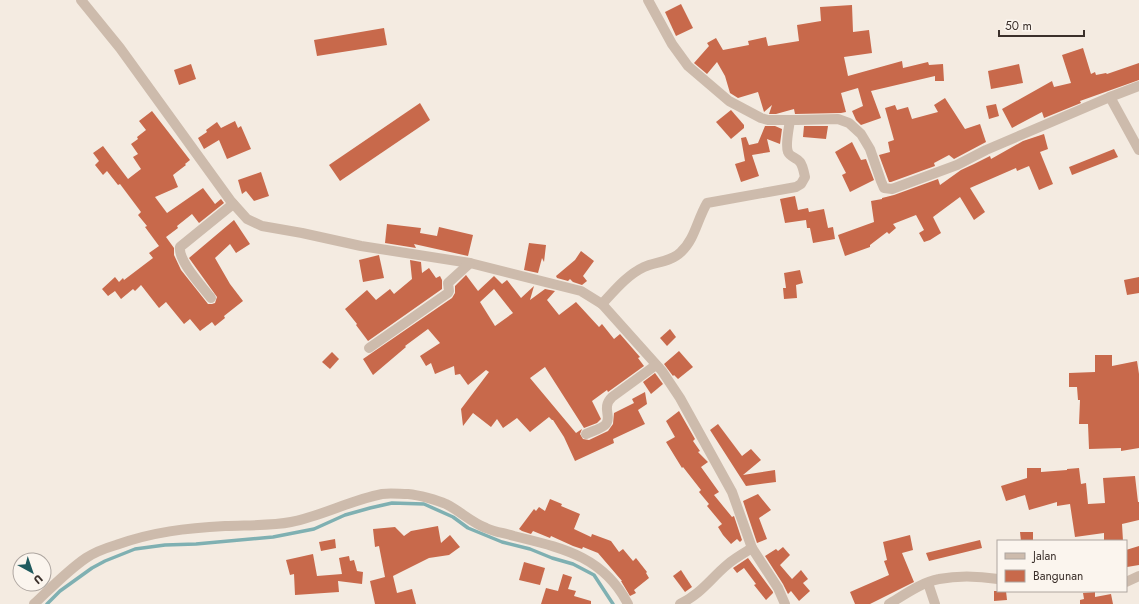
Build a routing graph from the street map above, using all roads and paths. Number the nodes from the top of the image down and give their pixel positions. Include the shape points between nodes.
1 (81, 0) edge
2 (648, 0) edge
3 (1139, 86) edge
4 (1110, 97) junction
5 (790, 120) junction
6 (1139, 150) edge
7 (234, 204) junction
8 (470, 263) junction
9 (211, 298) dead end
10 (602, 304) junction
11 (369, 348) dead end
12 (656, 365) junction
13 (586, 434) dead end
14 (752, 548) junction
15 (1139, 576) edge
16 (997, 579) edge
17 (1127, 582) edge
18 (928, 583) junction
19 (34, 604) edge
20 (628, 604) edge
21 (680, 604) edge
22 (785, 604) edge
23 (889, 604) edge
24 (935, 604) edge

1 - 7 street via 120,48
2 - 5 street via 672,44 688,66 713,88 729,101 761,118
3 - 4 street
4 - 5 street via 957,165 889,190 884,188 870,149 861,134 849,124 838,119
4 - 6 street
5 - 10 street via 788,153 801,164 804,180 796,187 707,203 689,244 680,254 634,272
7 - 8 street via 247,219 262,226 361,246
7 - 9 street via 180,246 179,251 186,264
8 - 10 street via 581,291
8 - 11 street via 448,283 448,293
10 - 12 street
12 - 13 street via 612,396 606,405 607,423
12 - 14 street via 680,398 732,492
14 - 21 street via 730,563 701,592
14 - 22 street via 778,588
15 - 17 street
16 - 18 street via 958,577
18 - 23 street
18 - 24 street
19 - 20 street via 87,558 105,548 137,537 182,529 288,523 384,494 410,494 447,504 475,524 493,531 567,550 583,557 610,578

